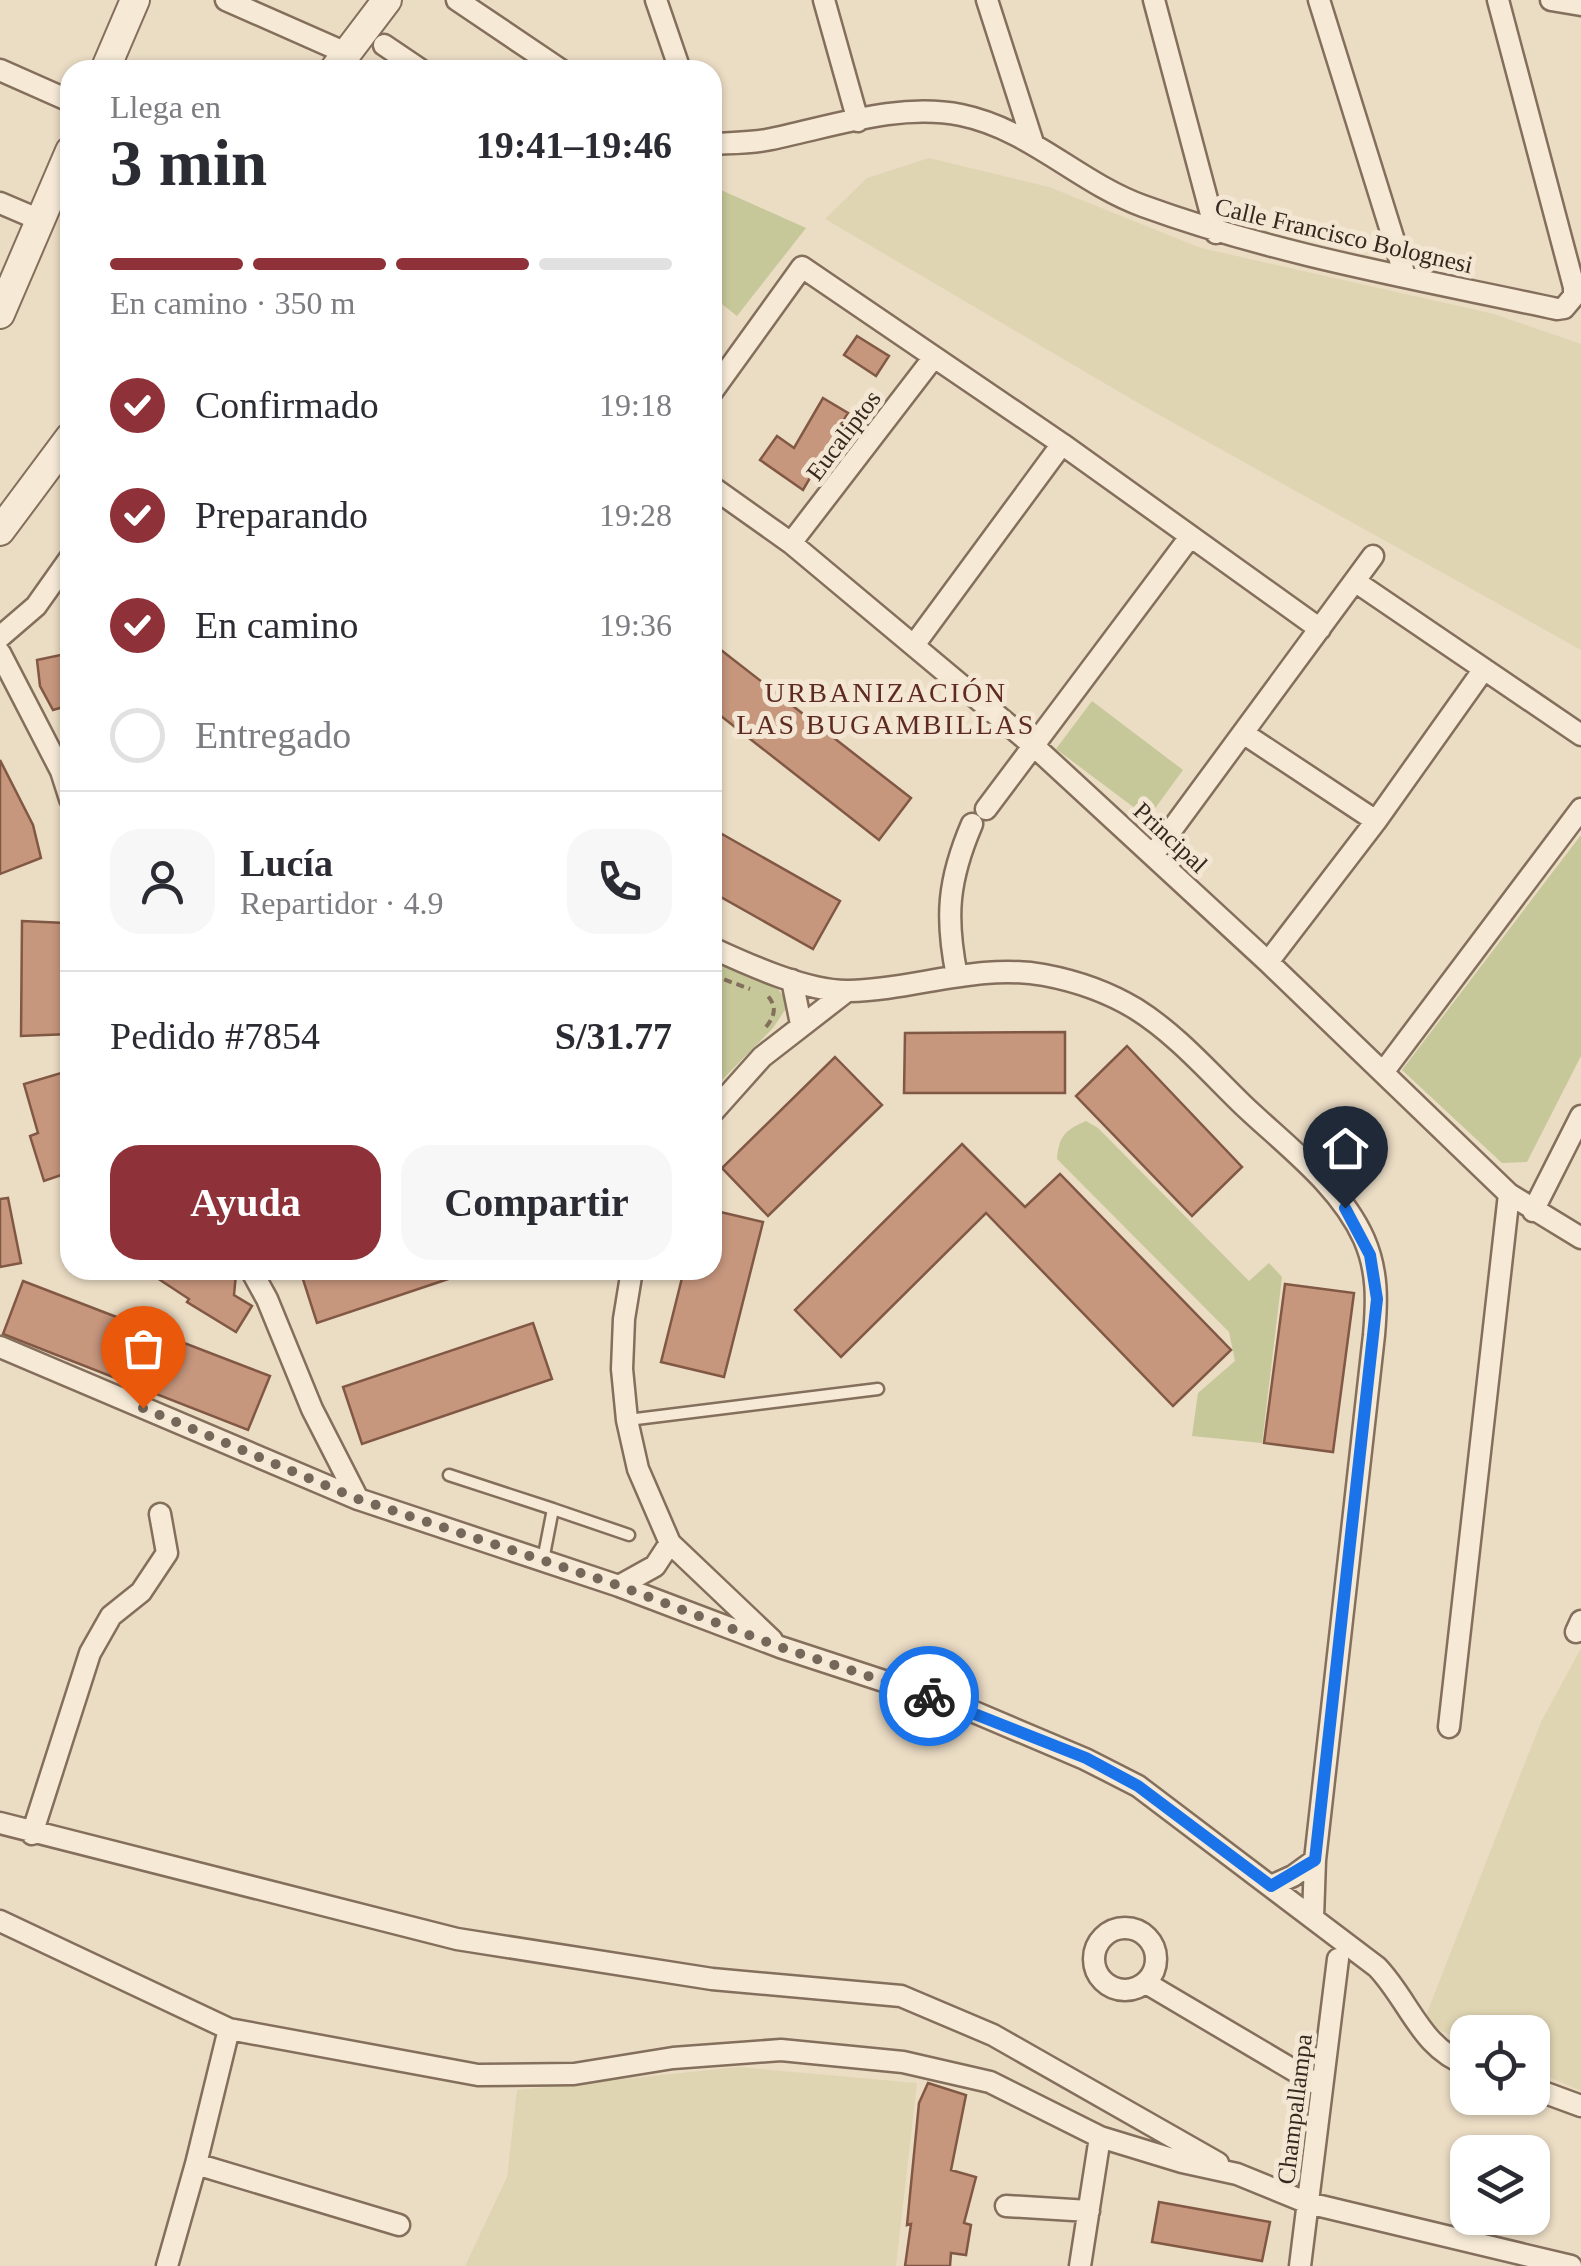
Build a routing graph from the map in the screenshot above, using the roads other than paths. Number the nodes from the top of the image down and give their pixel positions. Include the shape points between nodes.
1 (135, 0) edge
2 (226, 0) edge
3 (386, 0) edge
4 (457, 0) edge
5 (656, 0) edge
6 (824, 0) edge
7 (987, 0) edge
8 (1154, 0) edge
9 (1319, 0) edge
10 (1498, 0) edge
11 (1551, 0) edge
12 (1581, 5) edge
13 (384, 45) dead end
14 (109, 60) edge
15 (336, 60) edge
16 (341, 60) edge
17 (406, 60) edge
18 (546, 60) edge
19 (677, 60) edge
20 (0, 70) edge
21 (60, 97) edge
22 (858, 121) junction
23 (722, 143) edge
24 (1033, 143) junction
25 (60, 174) edge
26 (0, 202) edge
27 (40, 220) junction
28 (1216, 233) junction
29 (1571, 234) edge
30 (1405, 276) junction
31 (0, 314) edge
32 (934, 356) junction
33 (722, 378) edge
34 (1062, 444) junction
35 (60, 450) edge
36 (722, 494) edge
37 (0, 531) edge
38 (1190, 537) junction
39 (791, 543) junction
40 (1373, 556) dead end
41 (60, 574) edge
42 (1356, 582) junction
43 (1320, 629) junction
44 (0, 638) edge
45 (914, 645) junction
46 (0, 653) edge
47 (1484, 669) junction
48 (1243, 733) junction
49 (1581, 735) edge
50 (1035, 747) junction
51 (60, 771) edge
52 (1581, 808) edge
53 (1376, 821) junction
54 (1153, 855) junction
55 (722, 953) edge
56 (1268, 962) junction
57 (957, 976) junction
58 (784, 986) junction
59 (847, 991) junction
60 (801, 1024) junction
61 (1384, 1072) junction
62 (722, 1102) edge
63 (1581, 1116) edge
64 (1509, 1194) junction
65 (1533, 1211) junction
66 (1581, 1238) edge
67 (258, 1280) edge
68 (631, 1280) edge
69 (0, 1347) edge
70 (878, 1389) dead end
71 (627, 1420) junction
72 (449, 1475) dead end
73 (358, 1499) junction
74 (553, 1509) junction
75 (160, 1514) dead end
76 (628, 1535) dead end
77 (670, 1543) junction
78 (543, 1561) junction
79 (620, 1586) junction
80 (780, 1647) junction
81 (1450, 1728) dead end
82 (0, 1823) edge
83 (32, 1834) junction
84 (1315, 1860) junction
85 (1271, 1886) junction
86 (1313, 1918) junction
87 (0, 1922) edge
88 (1338, 1959) dead end
89 (1146, 1983) dead end
90 (229, 2029) junction
91 (1450, 2056) edge
92 (1322, 2087) junction
93 (1550, 2095) edge
94 (1581, 2106) edge
95 (1100, 2137) junction
96 (196, 2164) junction
97 (1237, 2174) junction
98 (1308, 2203) junction
99 (1006, 2206) dead end
100 (1089, 2211) junction
101 (399, 2225) dead end
102 (168, 2263) edge
103 (190, 2266) edge
104 (1080, 2266) edge
105 (1300, 2266) edge
106 (1571, 2266) edge

1 - 14 street
2 - 15 street
3 - 16 street
4 - 18 street
5 - 19 street
6 - 22 street
7 - 24 street
8 - 28 street
9 - 30 street
10 - 29 street
11 - 12 street
13 - 17 street
20 - 21 street
22 - 23 street, Calle Francisco Bolognesi
22 - 24 street, Calle Francisco Bolognesi via 915,111 959,114
24 - 28 street, Calle Francisco Bolognesi via 1113,196
25 - 27 street
26 - 27 street
27 - 31 street
28 - 30 street, Calle Francisco Bolognesi
29 - 30 street, Calle Francisco Bolognesi via 1574,288 1570,304 1557,309
32 - 33 street via 802,267
32 - 34 street
32 - 39 street, Eucaliptos
34 - 38 street
34 - 45 street
35 - 37 street
36 - 39 street, Principal
38 - 43 street
38 - 50 street
39 - 45 street, Principal
40 - 42 street
41 - 44 street
42 - 43 street
42 - 47 street
43 - 48 street
45 - 50 street, Principal
46 - 51 street
47 - 49 street
47 - 53 street
48 - 53 street
48 - 54 street
50 - 54 street, Principal
50 - 57 street via 979,817 956,861 949,938
52 - 61 street
53 - 56 street
54 - 56 street, Principal
55 - 58 street
56 - 61 street, Principal
57 - 59 street
57 - 84 street via 1040,974 1135,1009 1329,1187 1362,1236 1376,1277 1374,1335
58 - 59 street
58 - 60 street
59 - 60 street
60 - 62 street
61 - 64 street, Principal
63 - 65 street
64 - 65 street, Principal
64 - 81 street
65 - 66 street, Principal
67 - 73 street
68 - 71 street via 622,1352
69 - 73 street
70 - 71 lane
71 - 77 street via 638,1470
72 - 74 lane
73 - 78 street
74 - 76 lane
74 - 78 lane
75 - 83 street via 167,1553 141,1592 111,1616 90,1653
77 - 79 street via 656,1566
77 - 80 street
78 - 79 street
79 - 80 street
80 - 85 street via 960,1706 1086,1758 1138,1786
82 - 83 street
83 - 97 street via 457,1940 712,1979 901,1996 993,2035
84 - 85 street
84 - 86 street
85 - 86 street
86 - 91 street via 1396,1986 1437,2049
87 - 90 street
88 - 92 street, Champallampa
89 - 92 street
90 - 95 street via 478,2076 574,2074 781,2050 903,2062 990,2082
90 - 96 street
92 - 98 street, Champallampa
93 - 94 street
95 - 97 street
95 - 100 street
96 - 101 street
96 - 102 street
97 - 98 street
98 - 105 street, Champallampa
98 - 106 street
99 - 100 street
100 - 104 street
102 - 103 street

